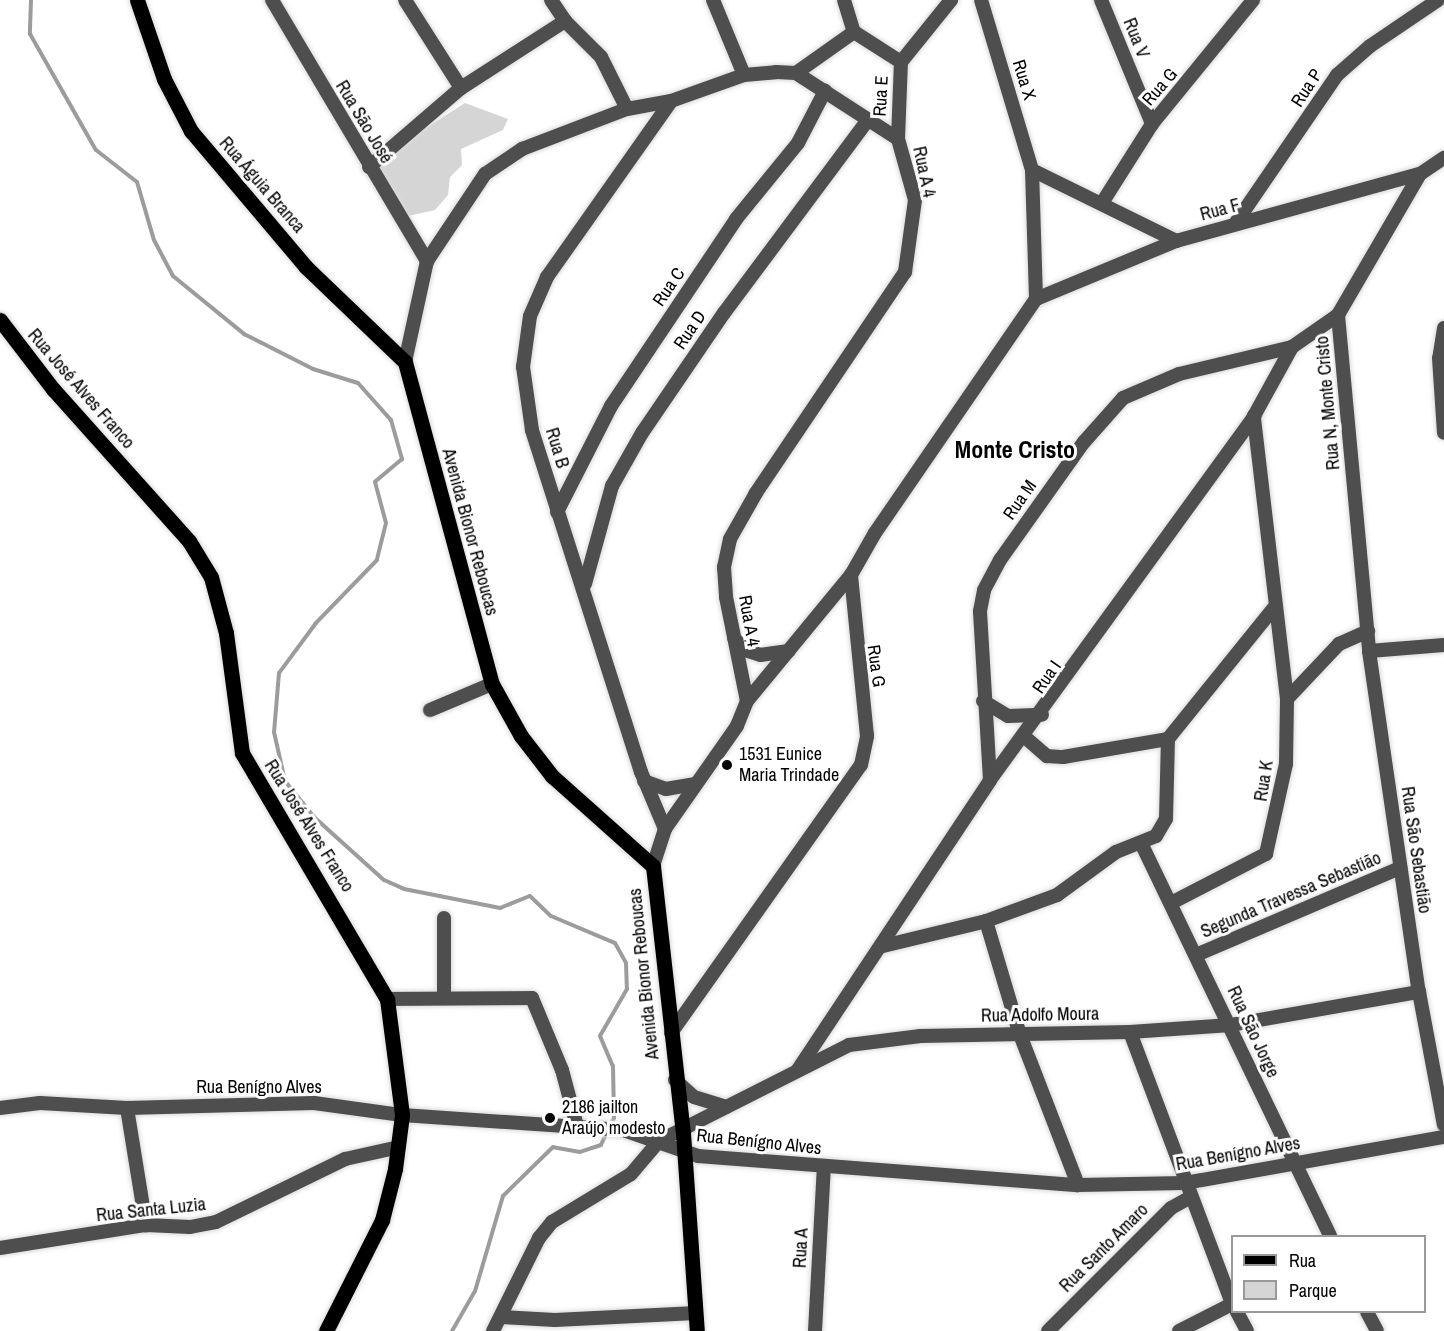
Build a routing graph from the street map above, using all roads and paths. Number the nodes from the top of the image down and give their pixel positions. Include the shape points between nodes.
1 (137, 0) edge
2 (272, 0) edge
3 (405, 0) edge
4 (551, 0) edge
5 (713, 0) edge
6 (844, 0) edge
7 (951, 0) edge
8 (981, 0) edge
9 (1101, 0) edge
10 (1253, 0) edge
11 (1438, 0) edge
12 (565, 21) junction
13 (854, 32) junction
14 (901, 62) junction
15 (796, 73) junction
16 (744, 75) junction
17 (461, 88) junction
18 (825, 91) junction
19 (671, 101) junction
20 (627, 109) junction
21 (868, 120) junction
22 (1152, 123) junction
23 (898, 139) junction
24 (1444, 158) edge
25 (369, 167) junction
26 (1032, 170) junction
27 (1420, 174) junction
28 (1102, 203) junction
29 (1235, 224) junction
30 (1176, 241) junction
31 (427, 261) junction
32 (1036, 299) junction
33 (1338, 315) junction
34 (0, 320) edge
35 (1444, 328) edge
36 (1292, 347) junction
37 (405, 362) junction
38 (1254, 416) junction
39 (1444, 433) edge
40 (557, 512) junction
41 (851, 576) junction
42 (585, 584) junction
43 (1273, 609) junction
44 (1368, 631) junction
45 (733, 637) junction
46 (1444, 645) edge
47 (790, 651) junction
48 (1369, 651) junction
49 (492, 684) junction
50 (1287, 699) junction
51 (982, 701) junction
52 (745, 708) junction
53 (430, 710) dead end
54 (1042, 715) junction
55 (1026, 738) junction
56 (1168, 739) junction
57 (990, 780) junction
58 (644, 781) junction
59 (693, 784) junction
60 (665, 829) junction
61 (1142, 845) junction
62 (652, 866) junction
63 (1400, 868) junction
64 (1173, 902) junction
65 (444, 918) dead end
66 (987, 921) junction
67 (883, 946) junction
68 (1196, 955) junction
69 (1419, 992) junction
70 (444, 996) junction
71 (387, 999) junction
72 (1231, 1025) junction
73 (1019, 1032) junction
74 (1130, 1032) junction
75 (671, 1033) junction
76 (796, 1072) junction
77 (674, 1080) junction
78 (727, 1107) junction
79 (0, 1108) edge
80 (127, 1108) junction
81 (402, 1115) junction
82 (1444, 1125) edge
83 (577, 1126) junction
84 (683, 1133) junction
85 (1444, 1137) edge
86 (659, 1141) junction
87 (399, 1147) junction
88 (683, 1150) junction
89 (1292, 1162) junction
90 (824, 1167) junction
91 (1185, 1183) junction
92 (1078, 1185) junction
93 (1191, 1197) junction
94 (146, 1225) junction
95 (1329, 1235) edge
96 (0, 1248) edge
97 (1231, 1298) edge
98 (1231, 1304) edge
99 (696, 1313) junction
100 (1238, 1313) edge
101 (1368, 1313) edge
102 (501, 1317) junction
103 (556, 1326) edge
104 (326, 1331) edge
105 (493, 1331) edge
106 (697, 1331) edge
107 (815, 1331) edge
108 (1048, 1331) edge
109 (1179, 1331) edge
110 (1246, 1331) edge
111 (1377, 1331) edge

1 - 37 main road, Rua Águia Branca via 164,79 191,130 306,267
2 - 25 street, Rua São José
3 - 17 street
4 - 12 street
5 - 16 street
6 - 13 street
7 - 14 street, Rua E
8 - 26 street, Rua X
9 - 22 street, Rua V
10 - 22 street, Rua G
11 - 29 street, Rua P via 1370,46 1337,75
12 - 17 street
12 - 20 street via 601,57
13 - 14 street
13 - 15 street
14 - 23 street, Rua E
15 - 16 street
15 - 18 street, Rua A 4
16 - 19 street
17 - 25 street
18 - 21 street, Rua A 4
18 - 40 street, Rua C via 798,142 736,219 611,406
19 - 20 street
19 - 40 street, Rua B via 566,246 530,316 523,367 527,402
20 - 31 street via 522,149 485,174
21 - 23 street, Rua A 4
21 - 42 street, Rua D via 724,313 642,433 612,486
22 - 28 street, Rua G
23 - 45 street, Rua A 4 via 915,200 905,272 756,493 730,539 724,567
24 - 27 street
25 - 31 street, Rua São José
26 - 28 street
26 - 32 street, Rua X
27 - 29 street, Rua F
27 - 33 street, Rua N, Monte Cristo
28 - 30 street
29 - 30 street, Rua F
30 - 32 street, Rua F
31 - 37 street
32 - 41 street via 875,533
33 - 36 street, Rua I
33 - 44 street, Rua N, Monte Cristo
34 - 71 main road, Rua José Alves Franco via 53,389 189,541 211,577 225,633 242,753 360,945
35 - 39 street via 1439,358
36 - 38 street, Rua I
36 - 51 street, Rua M via 1141,387 1123,398 1084,442 1000,560 984,590 980,631
37 - 49 main road, Avenida Bionor Reboucas
38 - 43 street, Rua K
38 - 54 street, Rua I
40 - 42 street, Rua B
41 - 47 street
41 - 75 street, Rua G via 867,736 861,765
42 - 58 street, Rua B
43 - 50 street, Rua K
43 - 56 street
44 - 48 street, Rua N, Monte Cristo
44 - 50 street via 1339,644
45 - 47 street via 745,650 760,655
45 - 52 street, Rua A 4
46 - 48 street
47 - 52 street
48 - 63 street, Rua São Sebastião
49 - 53 street
49 - 62 main road, Avenida Bionor Reboucas via 552,777
50 - 64 street, Rua K via 1286,764 1270,847 1258,860
51 - 54 street via 1008,716
51 - 57 street, Rua M
52 - 59 street
54 - 55 street, Rua I
55 - 56 street via 1047,756 1063,757
55 - 57 street, Rua I
56 - 61 street via 1166,819 1163,828
57 - 67 street, Rua I
58 - 59 street via 666,789
58 - 60 street, Rua B
59 - 60 street
60 - 62 street
61 - 64 street, Rua São Jorge
61 - 66 street via 1116,852 1057,895
62 - 75 main road, Avenida Bionor Reboucas
63 - 68 street, Segunda Travessa Sebastião
63 - 69 street, Rua São Sebastião
64 - 68 street, Rua São Jorge
65 - 70 street
66 - 67 street
66 - 73 street
67 - 76 street, Rua I
68 - 72 street, Rua São Jorge
69 - 72 street, Rua Adolfo Moura
69 - 82 street, Rua São Sebastião
70 - 71 street
70 - 83 street via 532,998 562,1070
71 - 81 main road, Rua José Alves Franco
72 - 74 street, Rua Adolfo Moura
72 - 89 street, Rua São Jorge
73 - 74 street, Rua Adolfo Moura
73 - 76 street, Rua Adolfo Moura via 849,1045
73 - 92 street
74 - 91 street
75 - 77 main road, Avenida Bionor Reboucas
76 - 78 street, Rua Adolfo Moura
77 - 78 street via 694,1097
77 - 84 main road, Avenida Bionor Reboucas
78 - 84 street, Rua Adolfo Moura via 706,1115
79 - 80 street, Rua Benígno Alves via 40,1103
80 - 81 street, Rua Benígno Alves via 304,1102
80 - 94 street
81 - 83 street, Rua Benígno Alves
81 - 87 main road, Rua José Alves Franco
83 - 86 street, Rua Benígno Alves via 644,1134
84 - 86 street, Rua Adolfo Moura
84 - 88 main road, Avenida Bionor Reboucas
85 - 89 street, Rua Benígno Alves
86 - 88 street, Rua Benígno Alves
86 - 102 street via 631,1173 545,1230
87 - 94 street, Rua Santa Luzia via 345,1159 216,1222 190,1227
87 - 104 main road, Rua José Alves Franco via 382,1220
88 - 90 street, Rua Benígno Alves via 698,1156
88 - 99 main road, Avenida Bionor Reboucas
89 - 91 street, Rua Benígno Alves
89 - 95 street, Rua São Jorge
90 - 92 street, Rua Benígno Alves
90 - 107 street, Rua A
91 - 92 street, Rua Benígno Alves
91 - 93 street
93 - 97 street
93 - 108 street, Rua Santo Amaro via 1171,1208
94 - 96 street, Rua Santa Luzia
98 - 109 street
99 - 103 street
99 - 106 main road, Avenida Bionor Reboucas
100 - 110 street
101 - 111 street
102 - 103 street
102 - 105 street

